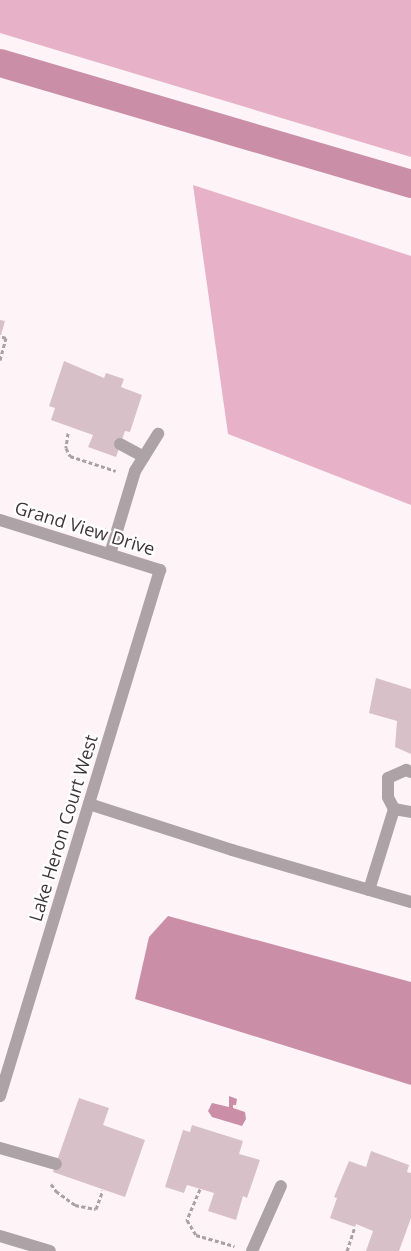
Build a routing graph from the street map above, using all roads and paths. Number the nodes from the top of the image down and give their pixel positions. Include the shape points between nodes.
1 (0, 336) edge
2 (0, 360) edge
3 (68, 433) dead end
4 (158, 434) dead end
5 (120, 444) dead end
6 (144, 457) junction
7 (133, 476) junction
8 (0, 520) edge
9 (110, 554) junction
10 (160, 570) joint
11 (411, 772) edge
12 (89, 804) junction
13 (394, 809) junction
14 (411, 812) edge
15 (369, 890) junction
16 (411, 902) edge
17 (0, 1096) edge
18 (0, 1148) edge
19 (51, 1163) joint
20 (281, 1186) dead end
21 (200, 1189) dead end
22 (104, 1190) dead end
23 (355, 1228) dead end
24 (0, 1236) edge
25 (238, 1248) dead end
26 (50, 1251) edge
27 (252, 1251) edge
28 (347, 1251) edge

1 - 2 path via 6,338
3 - 7 path via 66,448 70,456
4 - 6 street
5 - 6 street
6 - 7 street
7 - 9 street
8 - 9 street, Grand View Drive
9 - 10 street, Grand View Drive
10 - 12 street, Lake Heron Court West
11 - 13 street via 406,770 388,778 388,797
12 - 15 street
12 - 17 street, Lake Heron Court West
13 - 14 street
13 - 15 street
15 - 16 street
18 - 19 street
19 - 22 path via 45,1175 56,1190 75,1205 96,1208
20 - 27 street
21 - 25 path via 187,1220 196,1235
23 - 28 path
24 - 26 street

